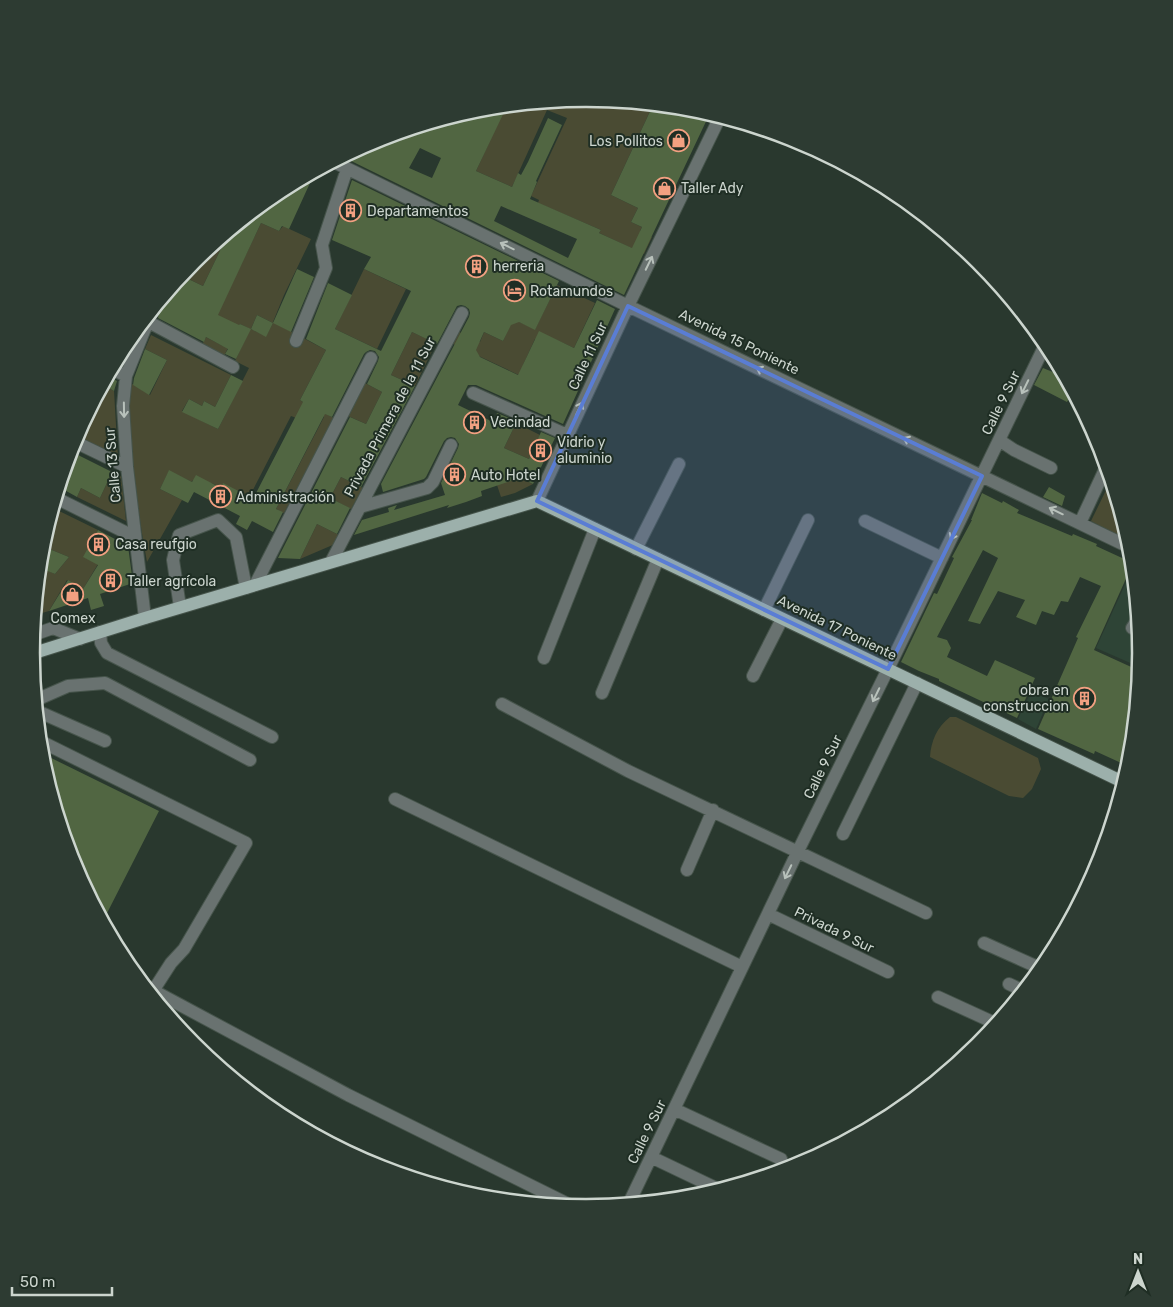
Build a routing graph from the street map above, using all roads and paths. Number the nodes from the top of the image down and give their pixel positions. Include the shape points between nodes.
1 (717, 123) edge
2 (341, 165) edge
3 (348, 169) junction
4 (628, 306) junction
5 (462, 313) dead end
6 (153, 321) edge
7 (140, 339) edge
8 (296, 341) dead end
9 (1042, 351) edge
10 (371, 358) dead end
11 (233, 367) dead end
12 (118, 372) edge
13 (126, 376) junction
14 (473, 393) dead end
15 (567, 435) junction
16 (999, 440) junction
17 (452, 445) dead end
18 (81, 446) edge
19 (679, 464) dead end
20 (127, 468) junction
21 (1051, 468) dead end
22 (1103, 474) edge
23 (982, 476) junction
24 (62, 501) edge
25 (537, 501) junction
26 (360, 507) junction
27 (808, 520) dead end
28 (865, 521) dead end
29 (1080, 523) junction
30 (595, 529) junction
31 (135, 537) junction
32 (1121, 543) edge
33 (636, 549) junction
34 (942, 558) junction
35 (658, 559) junction
36 (332, 562) junction
37 (251, 586) junction
38 (180, 607) junction
39 (764, 610) junction
40 (145, 618) junction
41 (782, 619) junction
42 (41, 632) edge
43 (100, 632) junction
44 (80, 639) junction
45 (40, 651) edge
46 (544, 658) dead end
47 (888, 670) junction
48 (753, 676) dead end
49 (916, 683) junction
50 (602, 693) dead end
51 (42, 697) edge
52 (502, 704) dead end
53 (44, 714) edge
54 (272, 737) dead end
55 (105, 741) dead end
56 (48, 745) edge
57 (250, 760) dead end
58 (1118, 779) edge
59 (395, 798) dead end
60 (713, 810) junction
61 (843, 834) dead end
62 (798, 851) junction
63 (687, 870) dead end
64 (926, 913) dead end
65 (768, 914) junction
66 (984, 943) dead end
67 (1035, 966) edge
68 (742, 967) junction
69 (888, 972) dead end
70 (1010, 984) dead end
71 (1018, 988) edge
72 (155, 989) edge
73 (938, 997) dead end
74 (163, 998) edge
75 (991, 1021) edge
76 (674, 1109) junction
77 (651, 1157) junction
78 (781, 1159) dead end
79 (710, 1185) edge
80 (631, 1198) edge
81 (558, 1199) edge

4 -> 1 street, Calle 11 Sur
2 - 3 street, Avenida 15 Poniente
4 -> 3 street, Avenida 15 Poniente
3 - 8 street via 322,245 326,268
15 -> 4 street, Calle 11 Sur
23 -> 4 street, Avenida 15 Poniente
5 - 26 street, Privada Primera de la 11 Sur
6 - 11 street
7 - 13 street, Calle 13 Sur
9 -> 16 street, Calle 9 Sur
10 - 37 street
12 - 13 street
13 -> 20 street, Calle 13 Sur via 123,406
14 - 15 street
15 - 25 street, Calle 11 Sur
16 - 21 street
16 - 23 street, Calle 9 Sur
17 - 26 street via 427,488
18 - 20 street
19 - 33 street
20 - 31 street, Calle 13 Sur
22 - 29 street
29 -> 23 street, Avenida 15 Poniente
23 -> 34 street, Calle 9 Sur
24 - 31 street
25 - 30 main road, Avenida 17 Poniente
25 - 36 main road
26 - 36 street, Privada Primera de la 11 Sur
27 - 39 street
28 - 34 street
29 - 32 street, Avenida 15 Poniente
30 - 33 main road, Avenida 17 Poniente
30 - 46 street
31 - 40 street, Calle 13 Sur
33 - 35 main road, Avenida 17 Poniente
34 - 47 street, Calle 9 Sur
35 - 39 main road, Avenida 17 Poniente
35 - 50 street
36 - 37 main road
37 - 38 main road
37 - 38 street via 236,537 218,520 179,535 173,560
38 - 40 main road
39 - 41 main road, Avenida 17 Poniente
40 - 43 main road
41 - 47 main road, Avenida 17 Poniente
41 - 48 street
42 - 44 street via 53,628
43 - 44 main road
43 - 54 street via 101,643 107,653
44 - 45 main road
47 - 49 main road, Avenida 17 Poniente
47 -> 62 street, Calle 9 Sur
49 - 58 main road, Avenida 17 Poniente
49 - 61 street
51 - 57 street via 68,686 105,683
52 - 60 street via 628,771
53 - 55 street
56 - 72 street via 246,843 184,949 171,962
59 - 68 street
60 - 62 street
60 - 63 street
62 - 64 street
62 -> 65 street, Calle 9 Sur
65 - 68 street, Calle 9 Sur
65 - 69 street, Privada 9 Sur
66 - 67 street
68 - 76 street, Calle 9 Sur
70 - 71 street
73 - 75 street
74 - 81 street
76 - 77 street, Calle 9 Sur
76 - 78 street
77 - 79 street
77 - 80 street, Calle 9 Sur

